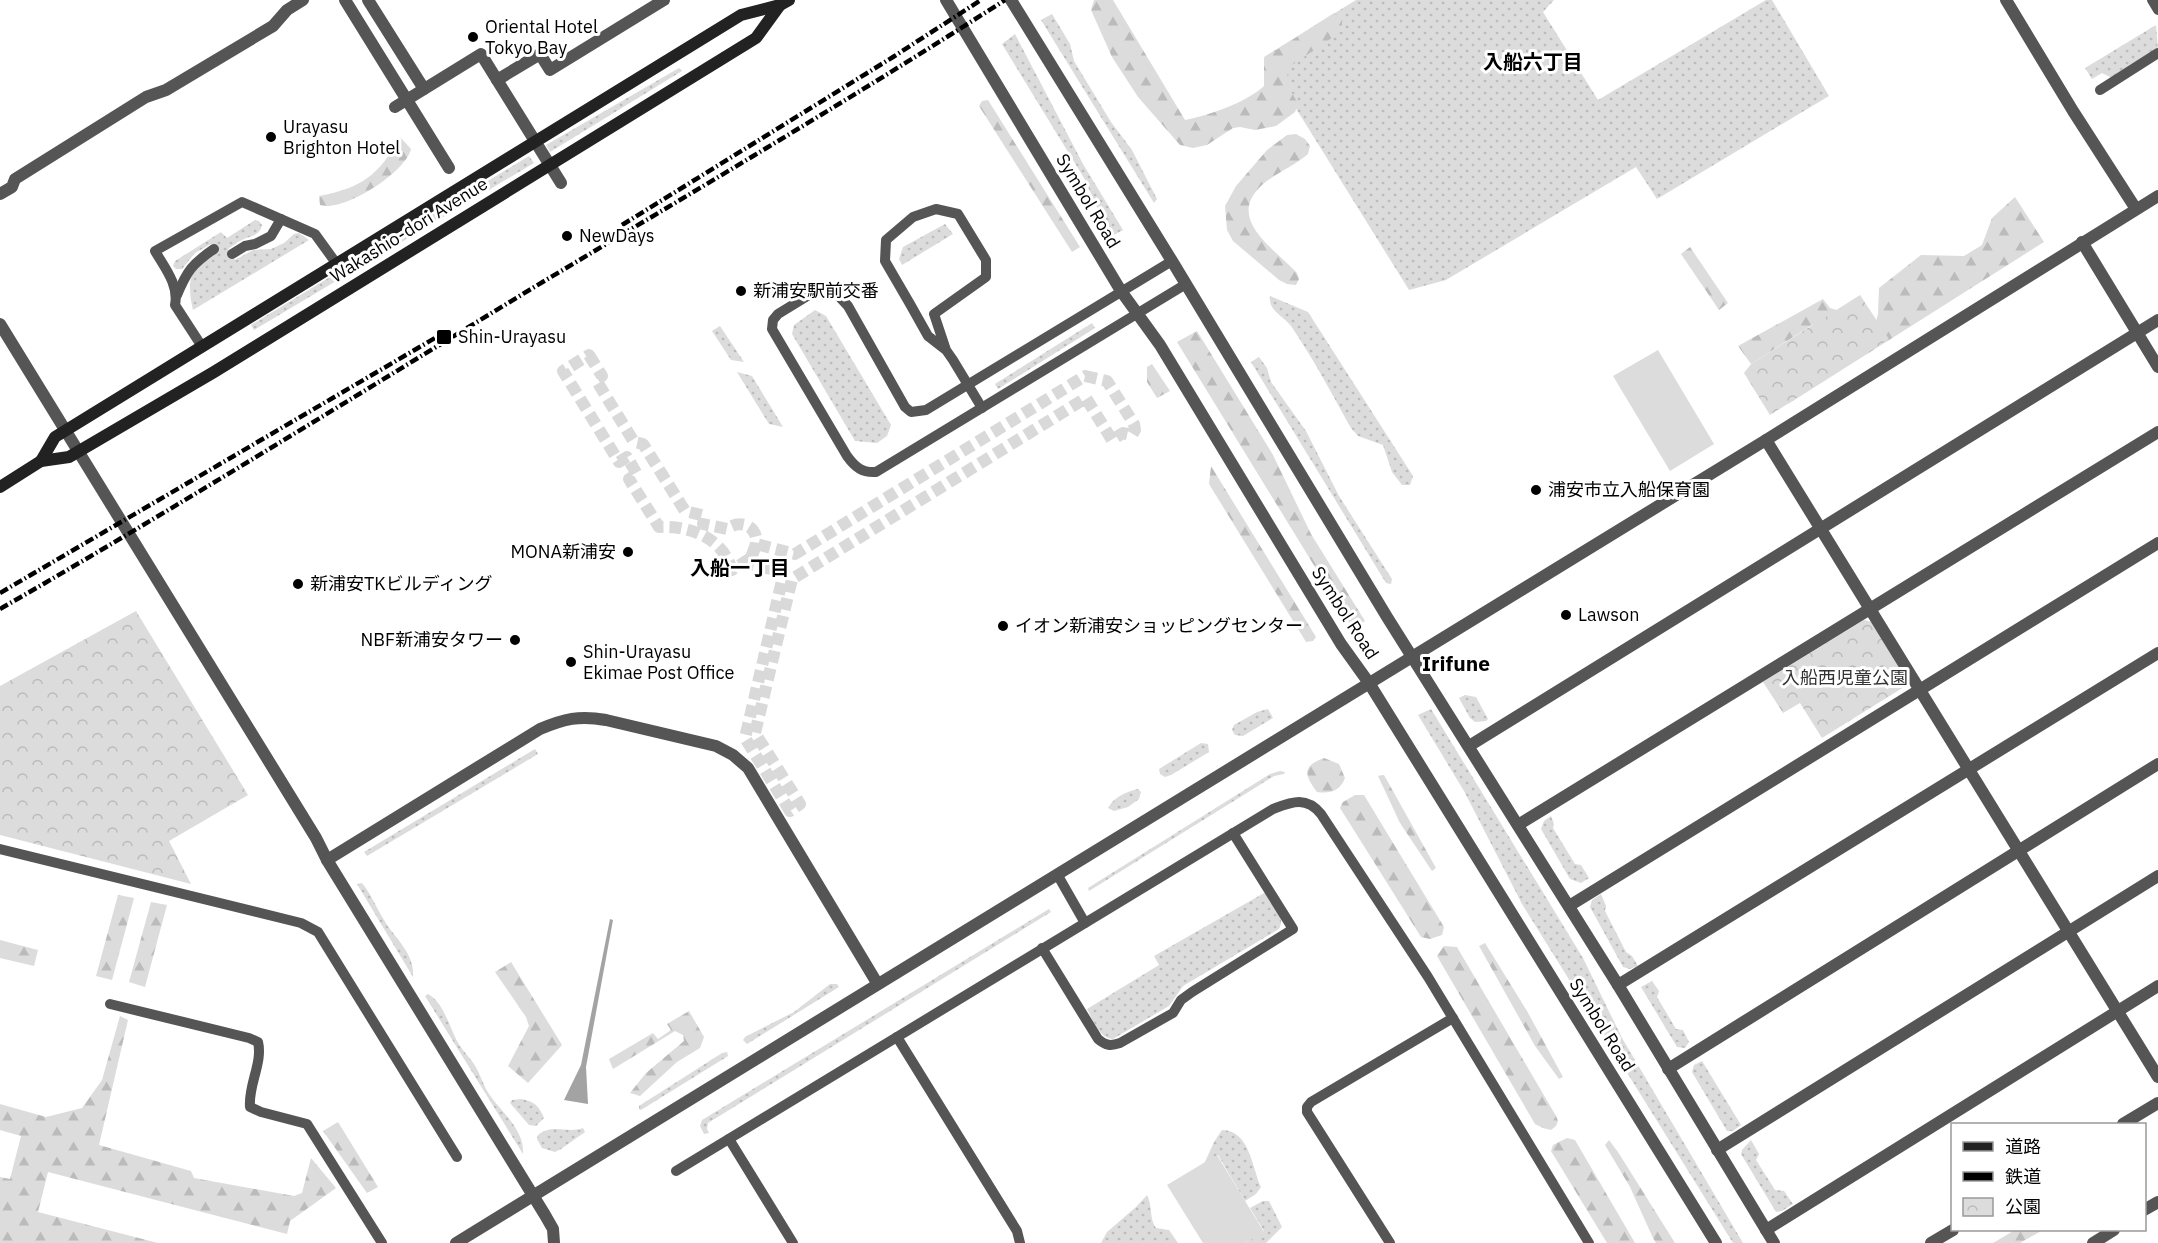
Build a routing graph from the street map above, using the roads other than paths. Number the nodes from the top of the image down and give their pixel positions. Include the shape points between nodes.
1 (303, 0) edge
2 (345, 0) edge
3 (368, 0) edge
4 (664, 0) edge
5 (946, 0) edge
6 (1011, 0) edge
7 (2006, 0) edge
8 (2152, 0) edge
9 (785, 3) edge
10 (2158, 10) edge
11 (2158, 53) edge
12 (497, 80) junction
13 (424, 89) junction
14 (2100, 90) dead end
15 (394, 107) dead end
16 (449, 168) dead end
17 (561, 183) dead end
18 (0, 194) edge
19 (2158, 196) edge
20 (2136, 209) junction
21 (281, 219) junction
22 (2082, 242) junction
23 (214, 249) dead end
24 (231, 254) dead end
25 (1172, 261) junction
26 (336, 263) junction
27 (1186, 284) junction
28 (1121, 291) junction
29 (177, 295) junction
30 (1138, 313) junction
31 (2158, 320) edge
32 (0, 324) edge
33 (2137, 333) junction
34 (201, 345) junction
35 (946, 350) junction
36 (2158, 367) edge
37 (968, 384) junction
38 (982, 408) junction
39 (66, 430) junction
40 (2158, 432) edge
41 (1766, 440) junction
42 (79, 451) junction
43 (41, 461) junction
44 (0, 488) edge
45 (1820, 527) junction
46 (2158, 543) edge
47 (1869, 608) junction
48 (2158, 653) edge
49 (1413, 656) junction
50 (1369, 683) junction
51 (1920, 689) junction
52 (1469, 746) junction
53 (2158, 764) edge
54 (1970, 769) junction
55 (1518, 825) junction
56 (1233, 833) junction
57 (0, 849) edge
58 (2019, 851) junction
59 (327, 860) junction
60 (1057, 874) junction
61 (2158, 876) edge
62 (1569, 906) junction
63 (1085, 923) junction
64 (2069, 931) junction
65 (1042, 948) junction
66 (877, 983) junction
67 (1618, 985) junction
68 (2158, 986) edge
69 (110, 1004) dead end
70 (2118, 1011) junction
71 (1453, 1018) junction
72 (897, 1037) junction
73 (1668, 1069) junction
74 (2158, 1077) edge
75 (2158, 1103) edge
76 (2126, 1123) edge
77 (729, 1139) junction
78 (1717, 1150) junction
79 (457, 1157) dead end
80 (676, 1171) dead end
81 (533, 1195) junction
82 (1766, 1230) junction
83 (1951, 1231) edge
84 (2112, 1231) edge
85 (382, 1243) edge
86 (456, 1243) edge
87 (554, 1243) edge
88 (793, 1243) edge
89 (1020, 1243) edge
90 (1390, 1243) edge
91 (1589, 1243) edge
92 (1716, 1243) edge
93 (1774, 1243) edge
94 (1931, 1243) edge
95 (2093, 1243) edge

1 - 18 street via 273,26 166,90 146,97 15,180 12,187
2 - 16 street
3 - 13 street
4 - 12 street via 550,70 540,54
5 - 28 street, Symbol Road
6 - 25 street, Symbol Road
7 - 20 street
8 - 10 lane
9 - 26 main road, Wakashio-dori Avenue via 741,15
9 - 42 main road, Wakashio-dori Avenue via 756,38
11 - 14 lane
12 - 13 street via 481,54
12 - 17 street
13 - 15 street
19 - 20 street
20 - 22 street
21 - 24 lane via 271,236
21 - 26 lane via 315,234
21 - 29 lane via 242,202 155,251
22 - 33 street
22 - 41 street
23 - 29 lane via 188,270
25 - 27 street, Symbol Road
25 - 28 lane
26 - 34 main road, Wakashio-dori Avenue
27 - 30 lane
27 - 49 street, Symbol Road
28 - 30 street, Symbol Road
28 - 37 lane
29 - 34 lane via 175,305
30 - 38 lane
30 - 50 street, Symbol Road via 1341,644
31 - 33 street
32 - 39 street
33 - 36 street
33 - 45 street
34 - 39 main road, Wakashio-dori Avenue
35 - 35 lane via 928,336 885,261 886,240 913,217 936,209 958,214 986,261 986,277 934,315
35 - 37 lane
37 - 38 lane
37 - 38 lane via 926,411 911,412 848,306 832,289 822,287 773,320 775,337 846,456 867,473 876,472
39 - 42 street
39 - 43 main road, Wakashio-dori Avenue via 55,437
40 - 47 street
41 - 45 street
41 - 49 street
42 - 43 main road, Wakashio-dori Avenue via 69,457
42 - 59 street
43 - 44 main road, Wakashio-dori Avenue
45 - 47 street
45 - 52 street
46 - 51 street
47 - 51 street
47 - 55 street
48 - 54 street
49 - 50 street
49 - 52 street, Symbol Road
50 - 60 street
50 - 92 street, Symbol Road
51 - 54 street
51 - 62 street
52 - 55 street, Symbol Road
53 - 58 street
54 - 58 street
54 - 67 street
55 - 62 street, Symbol Road
56 - 63 lane
56 - 65 lane via 1293,929 1192,992 1173,1013 1120,1043 1104,1045
56 - 71 lane via 1290,803 1313,804
57 - 79 lane via 301,922 318,932
58 - 64 street
58 - 73 street
59 - 66 street via 540,729 566,718 606,720 716,746 748,768
59 - 81 street
60 - 63 lane
60 - 66 street
61 - 64 street
62 - 67 street, Symbol Road
63 - 65 lane
64 - 70 street
64 - 78 street
65 - 72 lane
66 - 81 street
67 - 73 street, Symbol Road
68 - 70 street
69 - 85 lane via 258,1042 260,1050 249,1107 307,1124
70 - 74 street
70 - 82 street
71 - 90 lane via 1307,1107
71 - 91 lane
72 - 77 lane
72 - 89 lane via 1017,1231
73 - 78 street, Symbol Road
75 - 76 street
77 - 80 lane
77 - 88 lane
78 - 82 street, Symbol Road
81 - 86 street
81 - 87 street via 554,1229
82 - 93 street, Symbol Road
83 - 94 street
84 - 95 street

